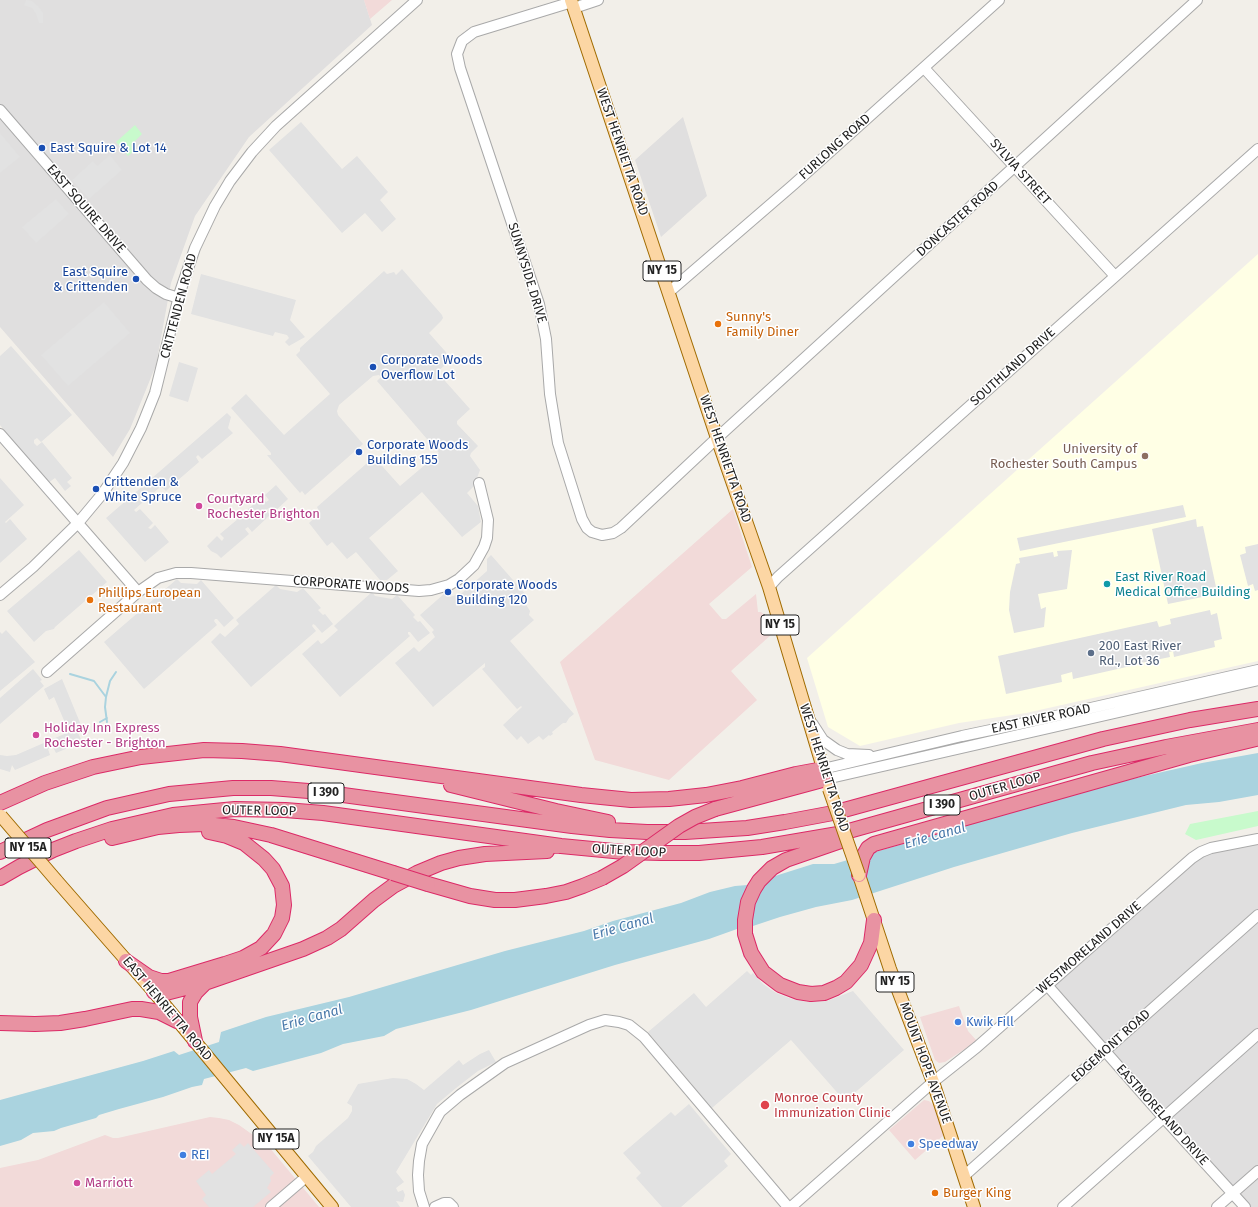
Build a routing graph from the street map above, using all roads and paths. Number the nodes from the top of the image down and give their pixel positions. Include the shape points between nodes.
1 (417, 0) edge
2 (598, 0) edge
3 (999, 0) edge
4 (1197, 0) edge
5 (572, 3) edge
6 (924, 68) junction
7 (0, 110) edge
8 (1258, 149) edge
9 (1015, 167) junction
10 (1115, 276) junction
11 (669, 292) junction
12 (179, 298) junction
13 (0, 434) edge
14 (717, 438) junction
15 (479, 483) dead end
16 (78, 523) junction
17 (769, 587) junction
18 (138, 592) junction
19 (0, 595) edge
20 (1258, 670) edge
21 (47, 672) dead end
22 (1258, 680) edge
23 (1258, 701) edge
24 (1258, 709) edge
25 (808, 718) junction
26 (1258, 730) edge
27 (1115, 736) junction
28 (1258, 739) edge
29 (891, 753) junction
30 (366, 766) junction
31 (826, 779) junction
32 (958, 800) junction
33 (0, 811) edge
34 (139, 832) junction
35 (660, 832) junction
36 (1258, 839) edge
37 (0, 852) edge
38 (624, 852) junction
39 (859, 875) junction
40 (0, 878) edge
41 (0, 881) edge
42 (1258, 916) edge
43 (874, 920) junction
44 (126, 961) junction
45 (205, 983) junction
46 (1047, 985) junction
47 (154, 992) junction
48 (184, 1019) junction
49 (0, 1023) edge
50 (1258, 1034) edge
51 (194, 1041) joint
52 (1105, 1052) junction
53 (932, 1082) junction
54 (1163, 1117) junction
55 (1258, 1171) edge
56 (964, 1176) junction
57 (306, 1177) junction
58 (1233, 1193) junction
59 (971, 1205) edge
60 (271, 1207) edge
61 (332, 1207) edge
62 (424, 1207) edge
63 (435, 1207) edge
64 (453, 1207) edge
65 (788, 1207) edge
66 (791, 1207) edge
67 (1063, 1207) edge
68 (1217, 1207) edge
69 (1246, 1207) edge

1 - 12 street, CRITTENDEN ROAD via 289,114 252,152 230,181 207,220 188,267
2 - 5 street, SUNNYSIDE DRIVE
3 - 6 street, FURLONG ROAD
4 - 9 street, DONCASTER ROAD
5 - 11 main road, WEST HENRIETTA ROAD / NY 15
5 - 14 street, SUNNYSIDE DRIVE via 474,32 462,41 457,54 539,304 546,339 556,434 585,524 597,534 608,535 617,531
6 - 9 street, SYLVIA STREET
6 - 11 street, FURLONG ROAD
7 - 12 street, EAST SQUIRE DRIVE via 147,280 166,294
8 - 10 street, SOUTHLAND DRIVE
9 - 10 street, SYLVIA STREET
9 - 14 street, DONCASTER ROAD
10 - 17 street, SOUTHLAND DRIVE
11 - 14 main road, WEST HENRIETTA ROAD / NY 15
12 - 16 street, CRITTENDEN ROAD via 161,373 141,428 104,493
13 - 16 street
14 - 17 main road, WEST HENRIETTA ROAD / NY 15
15 - 18 street, CORPORATE WOODS via 488,520 488,534 484,547 467,572 440,588 419,590 183,572 158,578
16 - 18 street
16 - 19 street, CRITTENDEN ROAD via 39,562
17 - 25 main road, WEST HENRIETTA ROAD / NY 15
18 - 21 street, CORPORATE WOODS
20 - 29 street, EAST RIVER ROAD
22 - 31 street, EAST RIVER ROAD
23 - 27 highway via 1189,715
24 - 27 highway, OUTER LOOP / I 390
25 - 29 street via 823,740 837,750 858,755
25 - 31 main road, WEST HENRIETTA ROAD / NY 15
26 - 32 highway, OUTER LOOP / I 390 via 1092,763
27 - 35 highway, OUTER LOOP / I 390 via 822,815 747,828
28 - 39 highway via 1189,755 874,844 863,856
29 - 31 street, EAST RIVER ROAD
30 - 31 highway via 594,796 644,800 706,795 796,774
30 - 33 highway via 248,751 172,752 81,770 45,783
30 - 35 highway
31 - 34 highway, bridge via 701,814 602,878 557,894 515,900 470,896 270,835 234,827 179,824
31 - 39 main road, WEST HENRIETTA ROAD / NY 15, bridge
32 - 38 highway, OUTER LOOP / I 390 via 838,834 787,844 712,852
32 - 43 highway via 786,860 772,868 754,889 748,902 745,920 749,949 768,977 786,988 811,994 830,991 846,982 861,966 871,943
33 - 44 main road, EAST HENRIETTA ROAD / NY 15A, bridge
34 - 41 highway via 62,853
34 - 44 highway via 180,828 236,839 258,853 273,869 282,886 283,912 277,929 266,944 249,955 177,979 165,981 148,977
35 - 37 highway, OUTER LOOP / I 390 via 572,826 315,791 239,788 169,794 107,808 47,830
36 - 46 street, WESTMORELAND DRIVE via 1200,852
38 - 40 highway, OUTER LOOP / I 390 via 560,846 323,813 235,809 179,814 112,829 53,850
38 - 45 highway via 503,852 450,860 393,886 347,924 319,942
39 - 43 main road, WEST HENRIETTA ROAD / NY 15
42 - 52 street, EDGEMONT ROAD
43 - 53 main road, MOUNT HOPE AVENUE / NY 15
44 - 47 main road, EAST HENRIETTA ROAD / NY 15A
45 - 47 highway via 166,993
45 - 48 highway via 190,1002
46 - 52 street, EASTMORELAND DRIVE
46 - 53 street, WESTMORELAND DRIVE via 977,1047
47 - 48 main road, EAST HENRIETTA ROAD / NY 15A
48 - 49 highway via 159,1012 132,1009 60,1023
48 - 51 highway
50 - 54 street
51 - 57 main road, EAST HENRIETTA ROAD / NY 15A
52 - 54 street, EASTMORELAND DRIVE
52 - 56 street, EDGEMONT ROAD
53 - 56 main road, MOUNT HOPE AVENUE / NY 15
53 - 66 street, WESTMORELAND DRIVE
54 - 58 street, EASTMORELAND DRIVE
54 - 67 street
55 - 58 street
56 - 59 main road, MOUNT HOPE AVENUE / NY 15
57 - 60 street
57 - 61 main road, EAST HENRIETTA ROAD / NY 15A
58 - 68 street
58 - 69 street, EASTMORELAND DRIVE
62 - 65 street via 419,1191 419,1160 422,1144 440,1112 505,1063 605,1020 629,1025 644,1037
63 - 64 street via 449,1203

